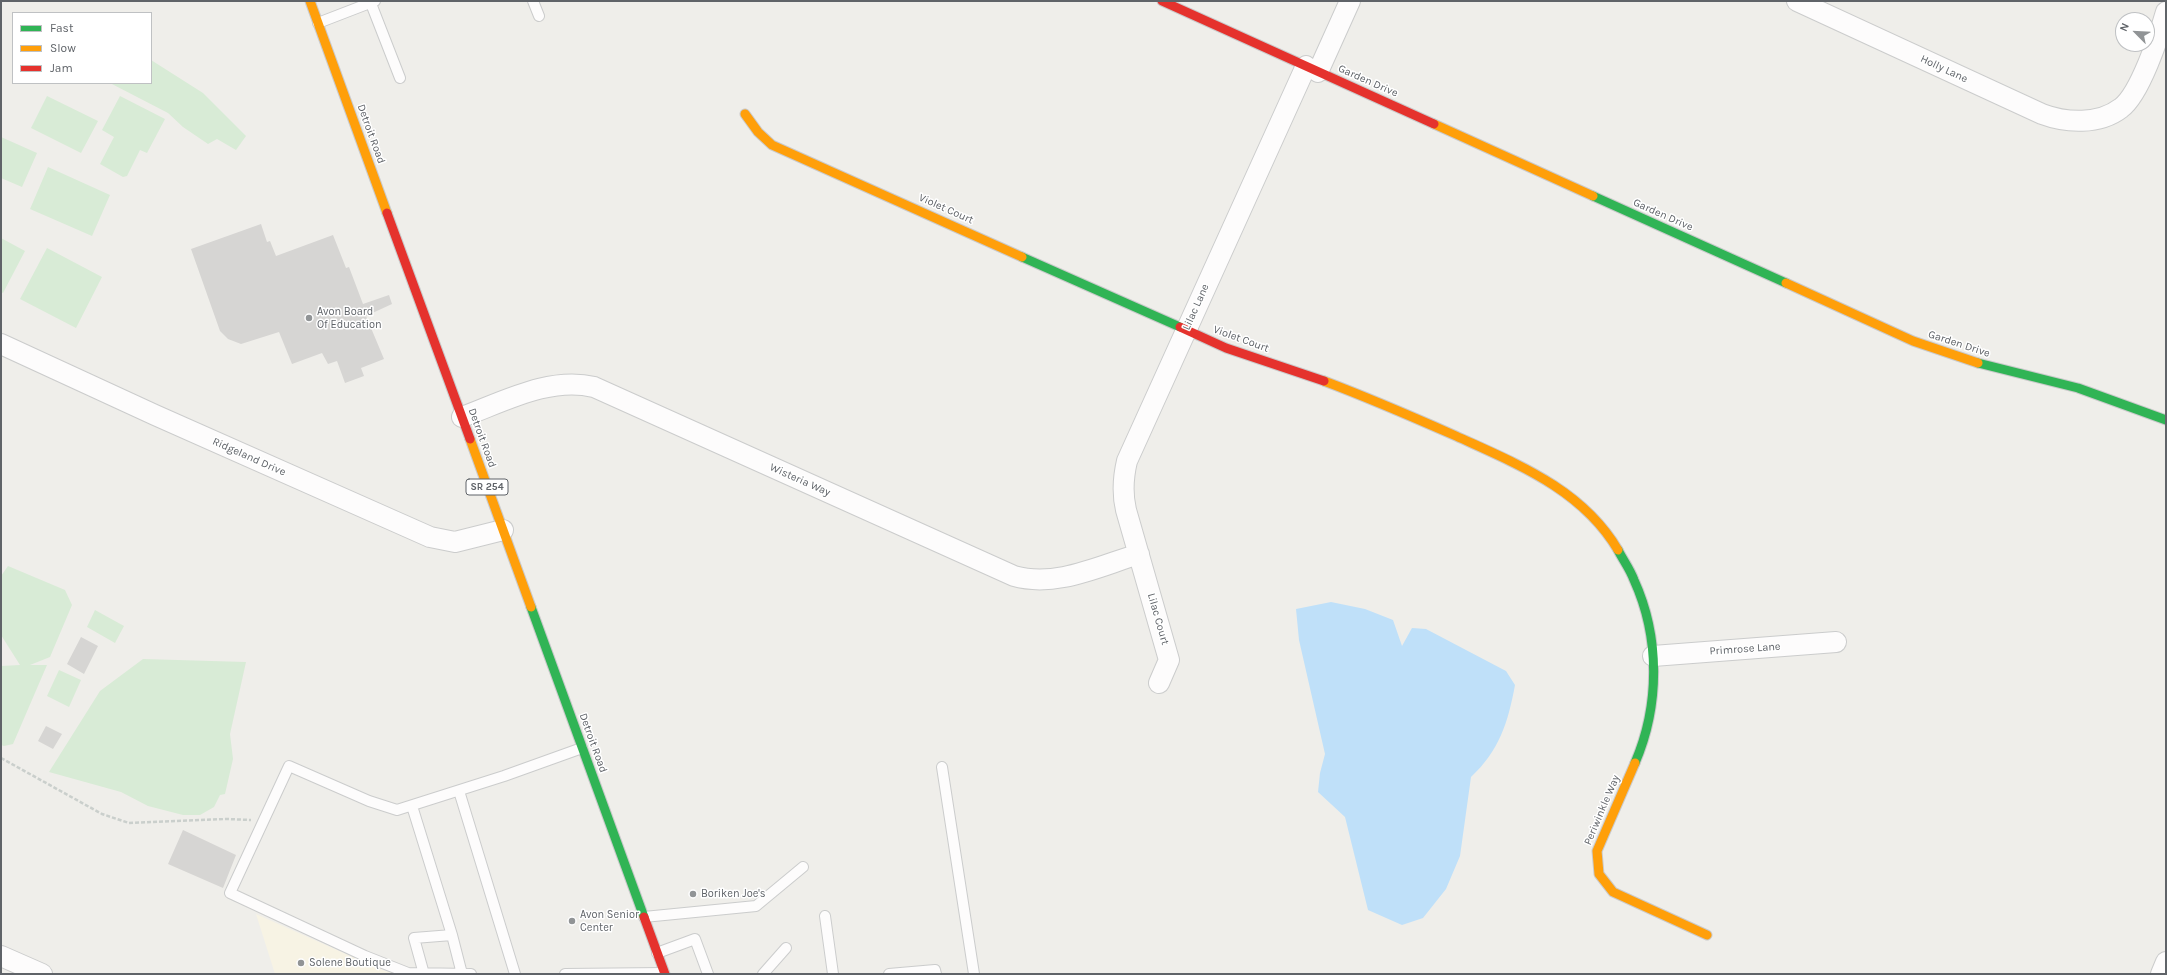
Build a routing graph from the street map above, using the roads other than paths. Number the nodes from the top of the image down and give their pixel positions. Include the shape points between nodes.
1 (310, 1) edge
2 (533, 1) edge
3 (1162, 1) edge
4 (1350, 1) edge
5 (1797, 1) edge
6 (372, 2) edge
7 (2166, 12) edge
8 (539, 16) dead end
9 (318, 23) junction
10 (1312, 69) junction
11 (400, 78) dead end
12 (745, 114) dead end
13 (1186, 330) junction
14 (1, 344) edge
15 (462, 417) junction
16 (2166, 420) edge
17 (503, 530) junction
18 (1139, 554) junction
19 (1836, 642) dead end
20 (1653, 656) junction
21 (1159, 683) dead end
22 (582, 748) junction
23 (942, 767) dead end
24 (459, 791) junction
25 (412, 806) junction
26 (803, 868) dead end
27 (825, 916) dead end
28 (644, 917) junction
29 (452, 935) junction
30 (1707, 935) dead end
31 (786, 948) dead end
32 (657, 953) junction
33 (1, 956) edge
34 (2166, 962) edge
35 (664, 973) edge
36 (42, 974) edge
37 (424, 974) edge
38 (462, 974) edge
39 (471, 974) edge
40 (515, 974) edge
41 (565, 974) edge
42 (708, 974) edge
43 (763, 974) edge
44 (834, 974) edge
45 (888, 974) edge
46 (936, 974) edge
47 (974, 974) edge
48 (2161, 974) edge

1 - 9 street, Detroit Road / SR 254
2 - 8 lane
3 - 10 street, Garden Drive
4 - 10 street, Lilac Lane
5 - 7 street, Holly Lane via 2058,120 2095,120 2109,116 2122,108 2132,96 2147,65
6 - 9 lane
6 - 11 lane
9 - 15 street, Detroit Road / SR 254
10 - 13 street, Lilac Lane
10 - 16 street, Garden Drive via 1920,344 1969,362 2084,390
12 - 13 street, Violet Court via 758,132 772,145
13 - 18 street, Lilac Lane via 1127,461 1124,475 1123,495
13 - 20 street, Violet Court via 1226,348 1315,377 1386,405 1520,465 1558,487 1598,523 1625,561 1647,616
14 - 17 street, Ridgeland Drive via 430,537 455,542
15 - 17 street, Detroit Road / SR 254
15 - 18 street, Wisteria Way via 548,385 581,384 594,387 1027,580 1047,581
17 - 22 street, Detroit Road / SR 254
18 - 21 street, Lilac Court via 1169,660
19 - 20 street, Primrose Lane
20 - 30 street, Periwinkle Way via 1654,688 1646,734 1597,851 1596,861 1599,874 1613,892
22 - 24 lane
22 - 28 street, Detroit Road / SR 254
23 - 47 lane
24 - 25 lane
24 - 40 lane
25 - 29 lane
25 - 37 lane via 398,810 369,801 289,766 230,893 365,956 408,973
26 - 28 lane via 756,906
27 - 44 lane
28 - 32 street, Detroit Road / SR 254
29 - 37 lane via 414,938
29 - 38 lane
31 - 43 lane
32 - 35 street, Detroit Road / SR 254
32 - 42 lane via 695,939
33 - 36 street
34 - 48 street
35 - 41 lane
37 - 38 lane
38 - 39 lane
45 - 46 lane via 935,970

